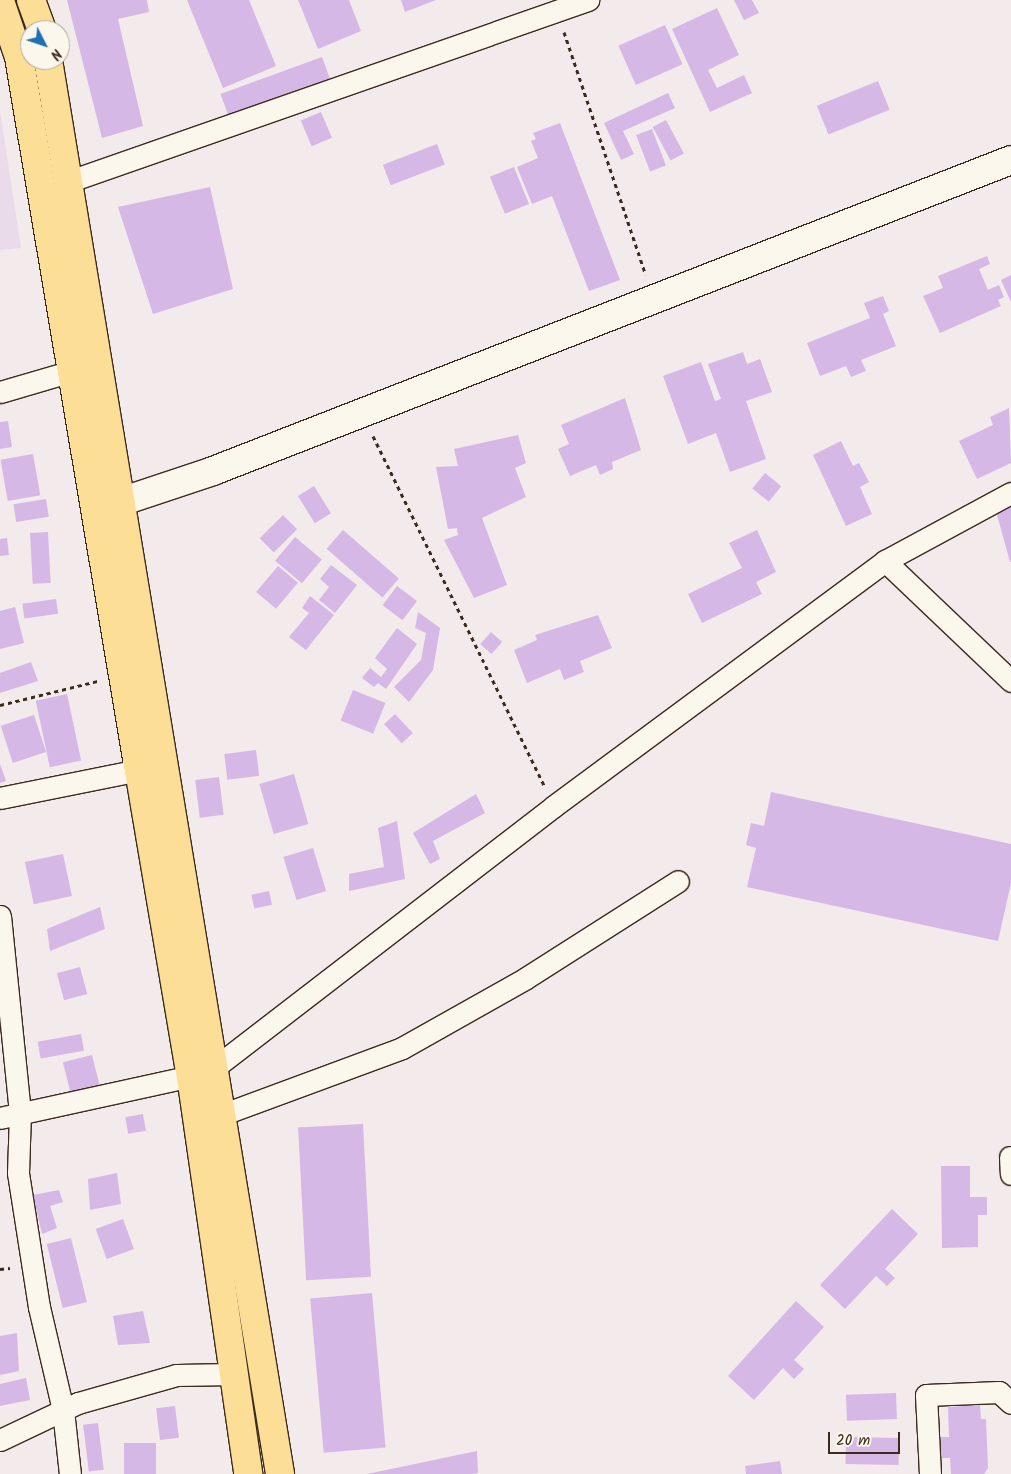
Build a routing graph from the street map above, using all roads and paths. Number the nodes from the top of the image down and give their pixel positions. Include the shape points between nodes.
1 (31, 0) edge
2 (588, 0) edge
3 (0, 1) edge
4 (558, 11) junction
5 (38, 20) edge
6 (50, 70) edge
7 (1011, 160) edge
8 (70, 181) junction
9 (654, 299) junction
10 (72, 371) junction
11 (0, 392) edge
12 (362, 413) junction
13 (1011, 493) edge
14 (108, 506) junction
15 (885, 561) junction
16 (123, 676) junction
17 (1011, 681) edge
18 (0, 705) edge
19 (140, 770) junction
20 (0, 798) edge
21 (554, 806) junction
22 (678, 881) dead end
23 (0, 916) edge
24 (202, 1072) junction
25 (221, 1115) junction
26 (10, 1116) edge
27 (234, 1374) junction
28 (1011, 1403) edge
29 (63, 1410) junction
30 (0, 1440) edge
31 (70, 1474) edge
32 (248, 1474) edge
33 (280, 1474) edge
34 (930, 1474) edge

1 - 5 highway
2 - 4 street
3 - 10 highway via 19,57
4 - 8 street
4 - 9 path
6 - 8 highway
7 - 9 main road
8 - 14 highway
9 - 12 main road
10 - 11 street
10 - 14 highway
12 - 14 main road
12 - 21 path
13 - 15 street
14 - 16 highway
14 - 24 highway
15 - 17 street
15 - 21 street
16 - 18 path
16 - 19 highway
19 - 20 street
19 - 24 highway
21 - 24 street
22 - 25 street via 526,978 402,1048
23 - 26 street
24 - 25 highway
24 - 26 street
24 - 27 highway
25 - 33 highway
26 - 29 street via 39,1307
27 - 29 street via 176,1375
27 - 32 highway
28 - 34 street via 999,1392 926,1396
29 - 30 street
29 - 31 street

